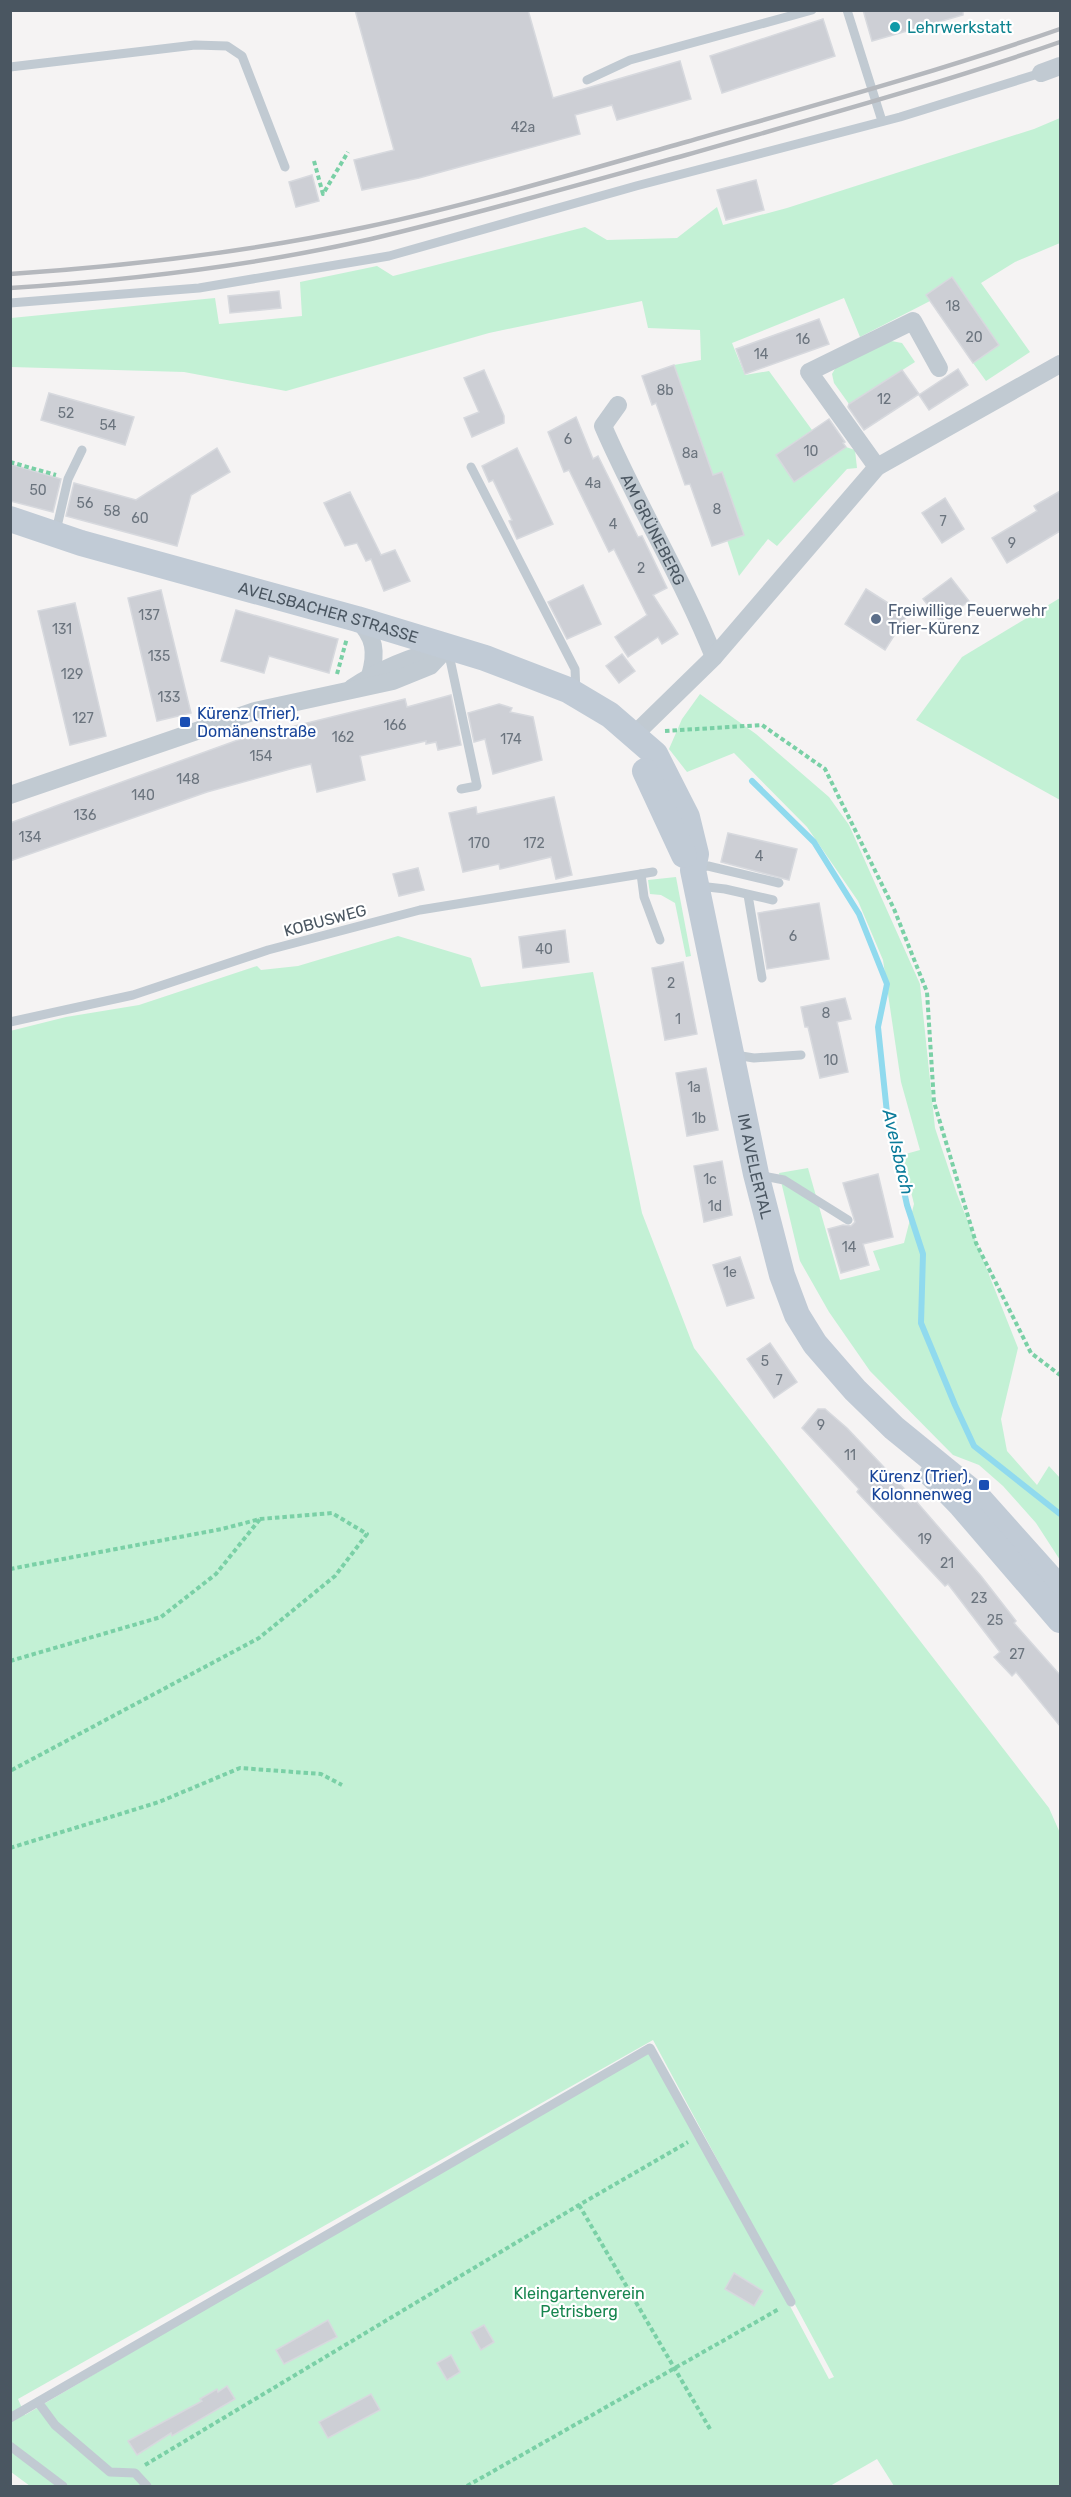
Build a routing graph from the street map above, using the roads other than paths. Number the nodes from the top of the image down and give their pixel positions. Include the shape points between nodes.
1 (812, 10) edge
2 (847, 10) edge
3 (1060, 66) edge
4 (10, 67) edge
5 (1041, 73) joint
6 (587, 80) dead end
7 (882, 122) junction
8 (285, 167) dead end
9 (10, 303) edge
10 (1060, 364) edge
11 (939, 368) dead end
12 (618, 405) dead end
13 (82, 450) dead end
14 (471, 467) dead end
15 (877, 467) junction
16 (10, 519) edge
17 (55, 534) junction
18 (355, 626) junction
19 (447, 648) junction
20 (714, 657) junction
21 (370, 676) junction
22 (348, 682) junction
23 (576, 694) junction
24 (633, 736) junction
25 (461, 789) dead end
26 (10, 795) edge
27 (653, 872) dead end
28 (640, 874) junction
29 (695, 878) junction
30 (779, 883) dead end
31 (748, 895) junction
32 (772, 900) dead end
33 (660, 940) dead end
34 (762, 978) dead end
35 (10, 1022) edge
36 (732, 1054) junction
37 (801, 1055) dead end
38 (756, 1174) junction
39 (848, 1220) dead end
40 (894, 1428) junction
41 (1054, 1582) edge
42 (1060, 1620) edge
43 (791, 2302) road end
44 (38, 2402) junction
45 (10, 2418) edge
46 (10, 2446) edge
47 (63, 2487) edge
48 (147, 2487) edge

1 - 6 lane via 630,60
2 - 7 lane
3 - 5 street
4 - 8 lane via 195,45 227,46 242,56
5 - 7 lane
7 - 9 lane via 389,256 199,288
10 - 15 street
11 - 15 street via 914,321 809,372
12 - 20 street, AM GRÜNEBERG via 603,426 694,607
13 - 17 lane via 68,479
14 - 23 lane via 575,669
15 - 20 street
16 - 17 main road, AVELSBACHER STRASSE
17 - 18 main road, AVELSBACHER STRASSE
18 - 19 main road, AVELSBACHER STRASSE
18 - 21 street via 369,633 374,644
19 - 21 street via 417,655
19 - 22 street via 430,666 374,688
19 - 23 main road, AVELSBACHER STRASSE via 521,670
19 - 25 lane via 477,786
20 - 24 street
21 - 22 street
22 - 26 street
23 - 24 main road, AVELSBACHER STRASSE via 610,715
24 - 29 main road, IM AVELERTAL via 640,764 653,784
27 - 28 lane, KOBUSWEG
28 - 33 lane
28 - 35 lane, KOBUSWEG via 420,910 268,950 133,995
29 - 30 lane via 708,866
29 - 31 lane
29 - 36 main road, IM AVELERTAL
31 - 32 lane
31 - 34 lane
36 - 37 lane via 754,1058
36 - 38 main road, IM AVELERTAL
38 - 39 lane via 784,1180
38 - 40 main road, IM AVELERTAL via 782,1275 797,1315 815,1344
40 - 41 main road, IM AVELERTAL via 975,1494
40 - 42 main road, IM AVELERTAL via 920,1464 969,1514
43 - 44 lane via 650,2048
44 - 45 lane
44 - 48 lane via 55,2425 110,2472 135,2473
46 - 47 lane

